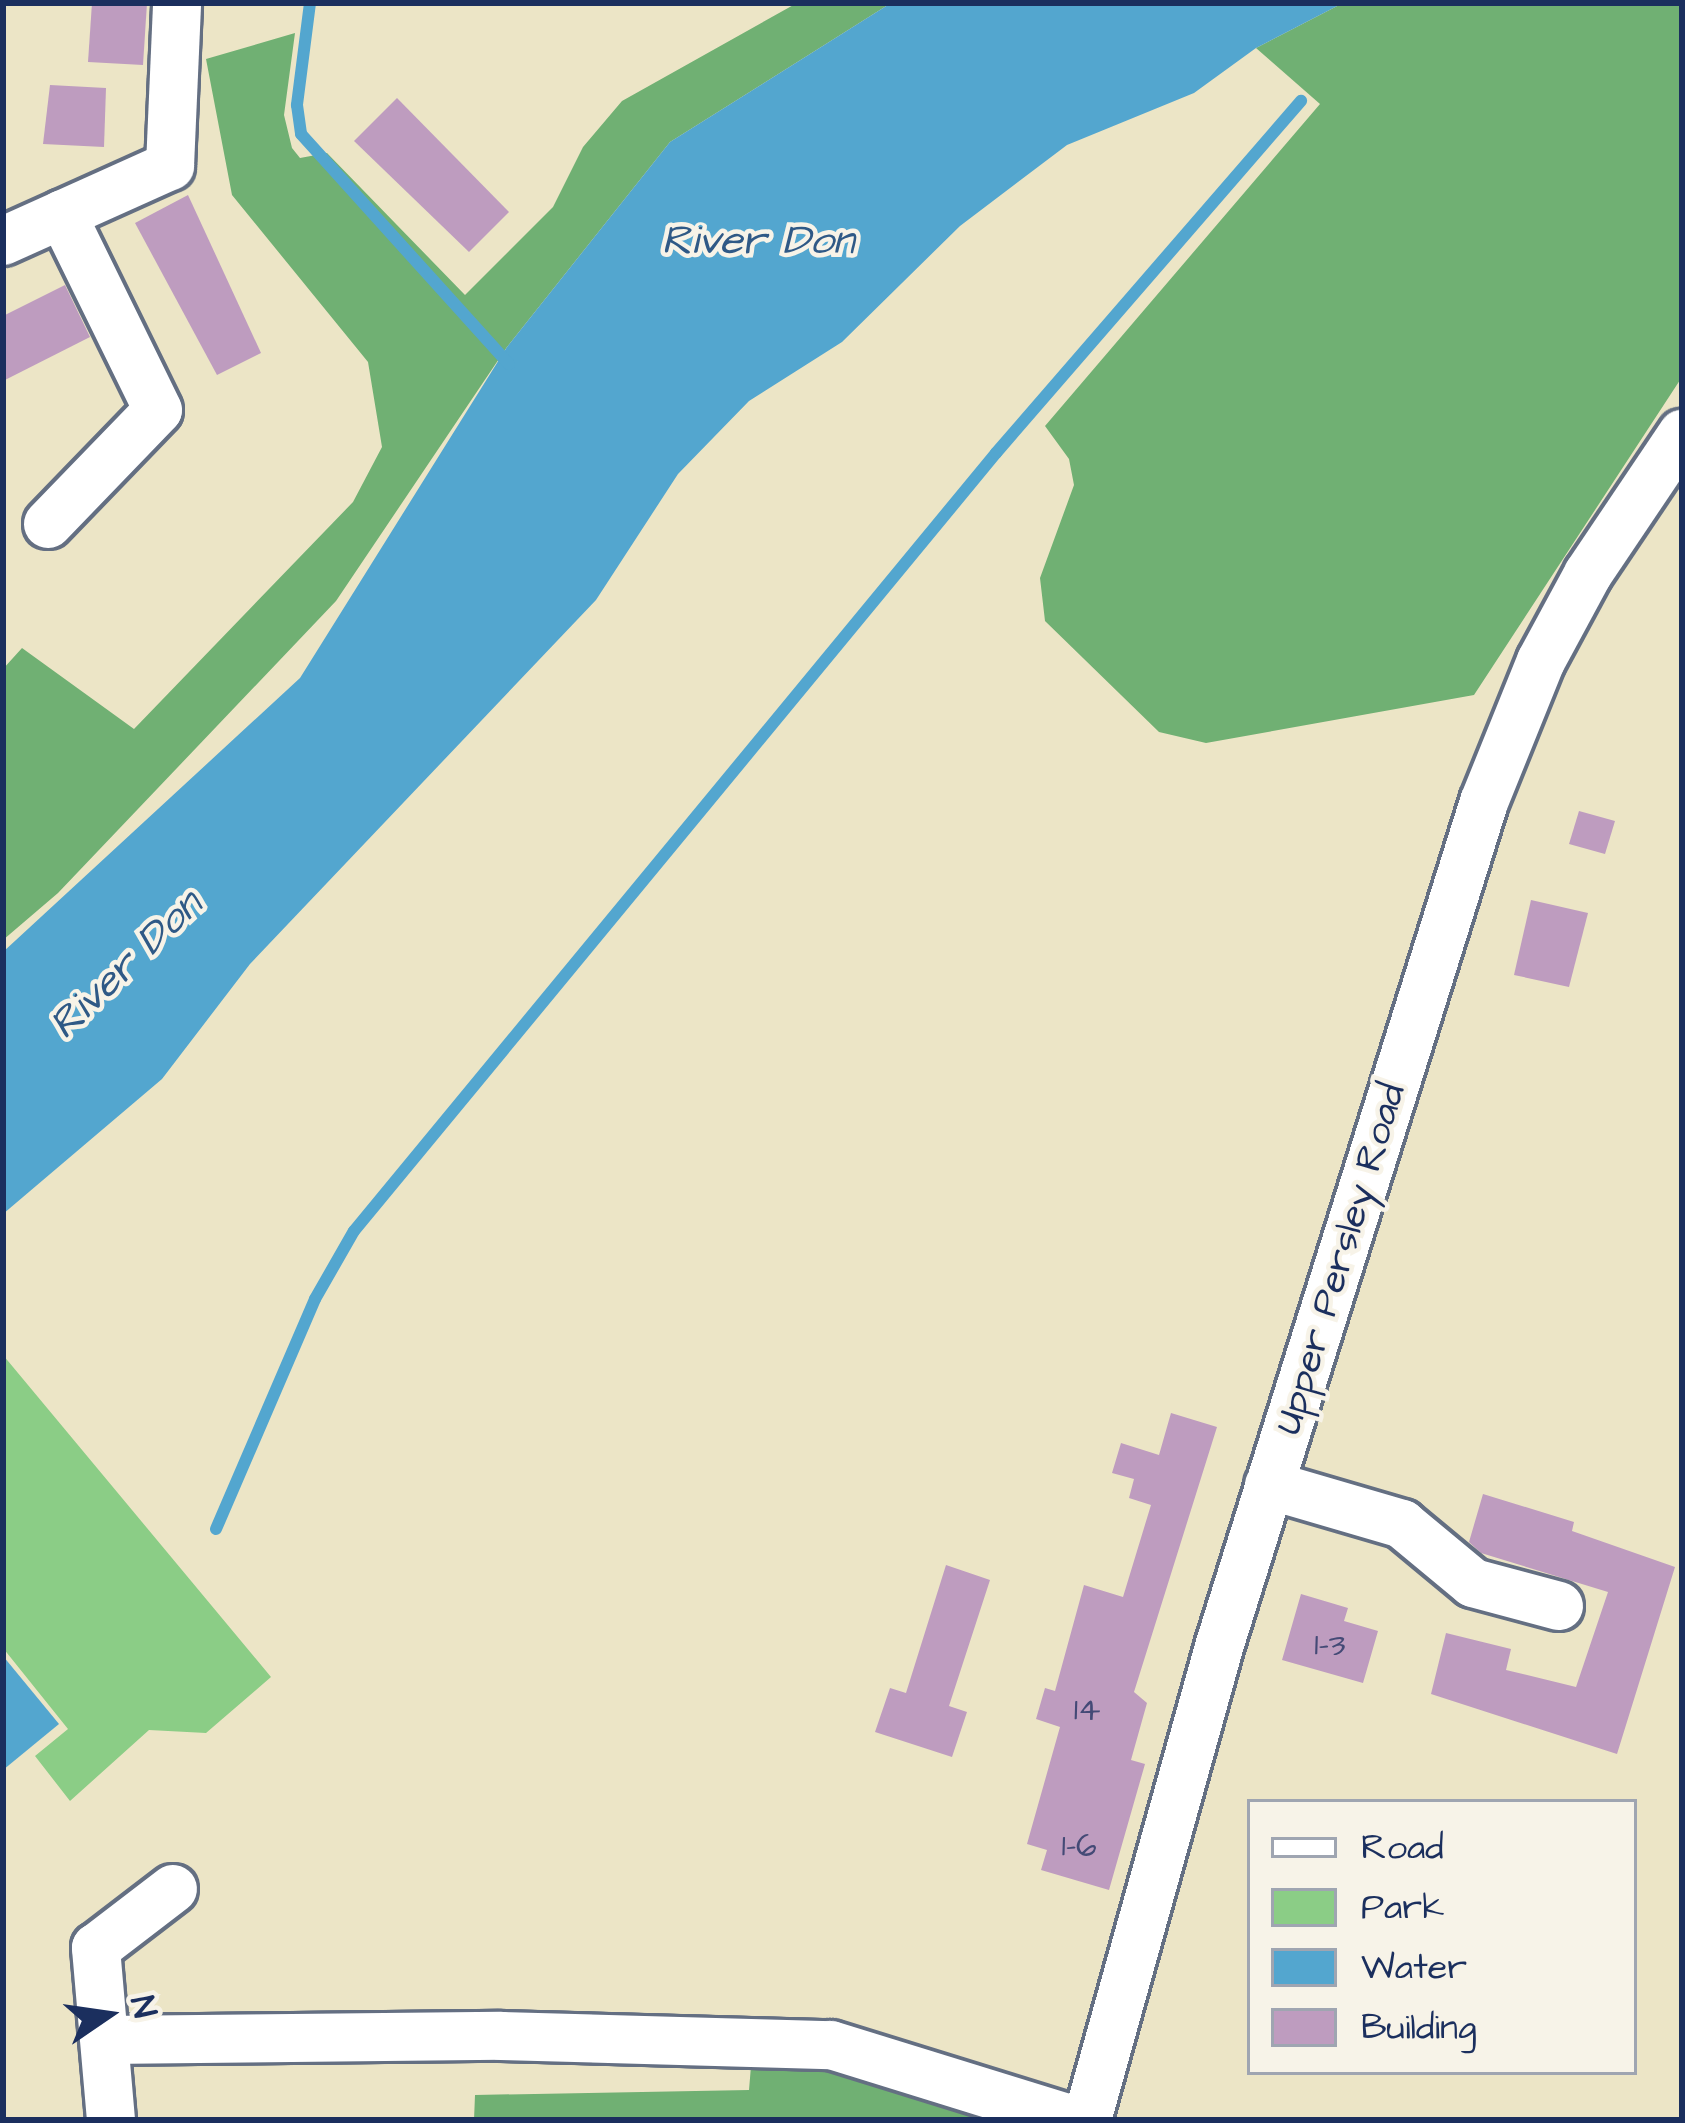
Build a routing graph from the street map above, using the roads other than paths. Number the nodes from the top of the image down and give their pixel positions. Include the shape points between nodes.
1 (177, 3) edge
2 (62, 214) junction
3 (3, 241) edge
4 (1682, 434) edge
5 (48, 524) dead end
6 (1270, 1485) junction
7 (1559, 1606) dead end
8 (173, 1889) dead end
9 (106, 2040) junction
10 (111, 2120) edge
11 (1074, 2120) edge
12 (1087, 2120) edge

1 - 2 street via 170,166
2 - 3 street
2 - 5 street via 158,410
4 - 6 street, Upper Persley Road via 1560,626 1484,802
6 - 7 street via 1402,1524 1473,1583
6 - 12 street, Upper Persley Road
8 - 9 street via 96,1948
9 - 10 street
9 - 11 street via 501,2036 831,2045

